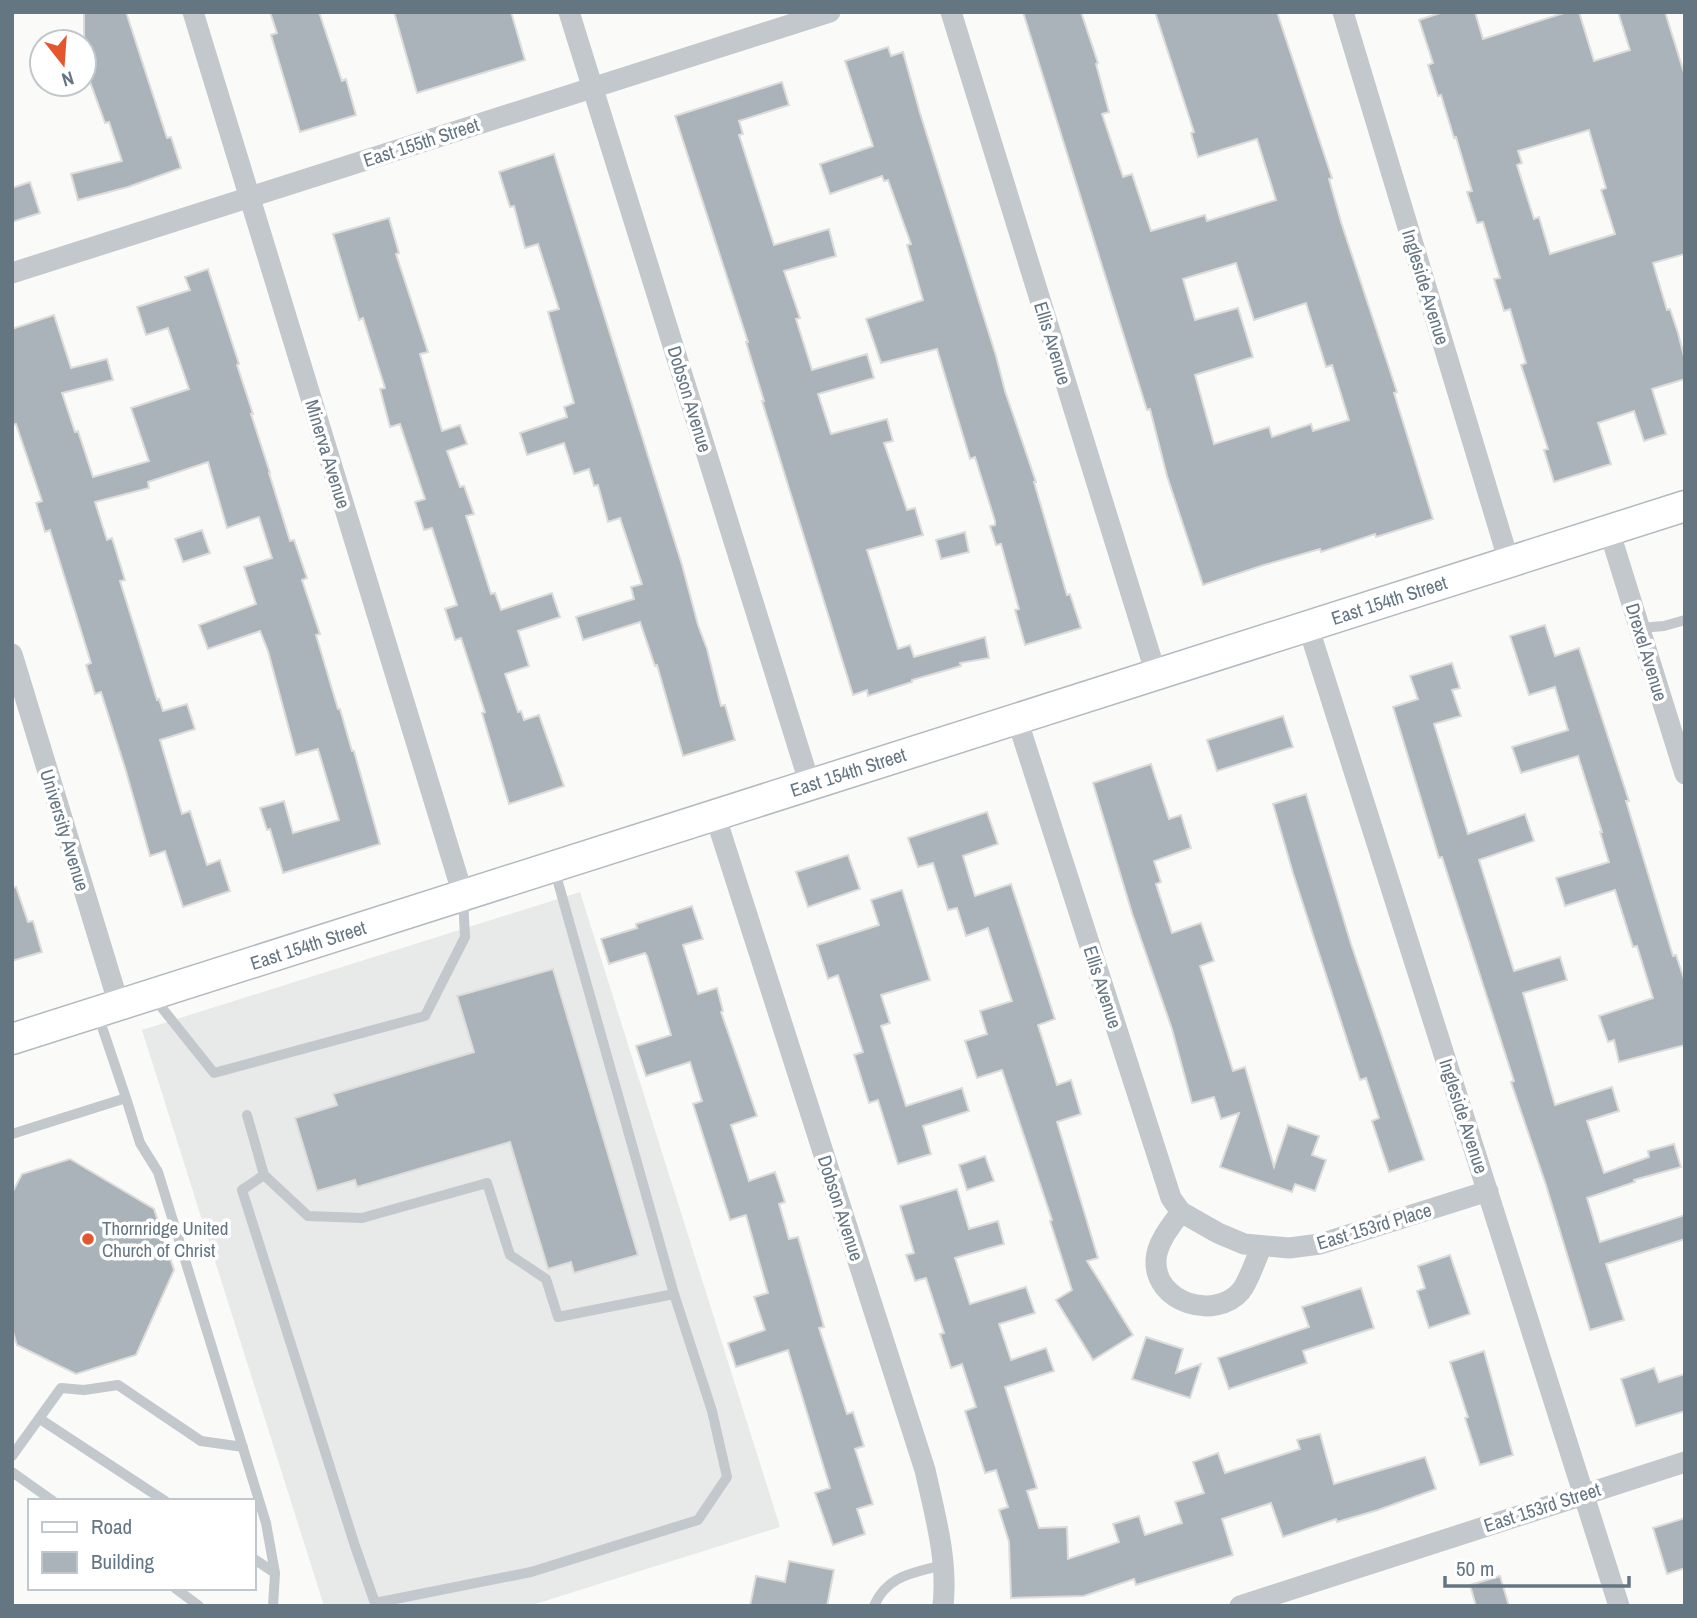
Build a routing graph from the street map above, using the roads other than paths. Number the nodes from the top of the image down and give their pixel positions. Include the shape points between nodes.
1 (193, 12) edge
2 (569, 12) edge
3 (830, 12) edge
4 (951, 12) edge
5 (1343, 12) edge
6 (593, 88) junction
7 (249, 197) junction
8 (12, 272) edge
9 (1685, 506) edge
10 (1609, 530) junction
11 (1509, 562) junction
12 (1685, 620) edge
13 (1308, 626) junction
14 (1640, 628) junction
15 (12, 654) edge
16 (1156, 674) junction
17 (1017, 719) junction
18 (1685, 774) edge
19 (810, 785) junction
20 (715, 815) junction
21 (553, 867) junction
22 (463, 895) junction
23 (151, 995) junction
24 (108, 1009) junction
25 (12, 1039) edge
26 (125, 1098) junction
27 (247, 1115) dead end
28 (12, 1133) edge
29 (264, 1175) junction
30 (1488, 1191) junction
31 (1181, 1212) junction
32 (1262, 1246) junction
33 (674, 1294) junction
34 (40, 1419) junction
35 (243, 1447) junction
36 (12, 1456) edge
37 (1685, 1462) edge
38 (12, 1472) edge
39 (1583, 1494) junction
40 (50, 1499) edge
41 (162, 1499) edge
42 (256, 1560) edge
43 (943, 1565) junction
44 (275, 1573) junction
45 (178, 1590) edge
46 (199, 1606) edge
47 (273, 1606) edge
48 (874, 1606) edge
49 (943, 1606) edge
50 (1240, 1606) edge
51 (1619, 1606) edge

1 - 7 street, Minerva Avenue
2 - 6 street, Dobson Avenue
3 - 6 street, East 155th Street
4 - 16 street, Ellis Avenue
5 - 11 street, Ingleside Avenue
6 - 7 street, East 155th Street
6 - 19 street, Dobson Avenue
7 - 8 street, East 155th Street
7 - 22 street, Minerva Avenue
9 - 10 street, East 154th Street
10 - 11 street, East 154th Street
10 - 14 street, Drexel Avenue
11 - 13 street, East 154th Street
12 - 14 lane
13 - 16 street, East 154th Street
13 - 30 street, Ingleside Avenue
14 - 18 street, Drexel Avenue
15 - 24 street, University Avenue
16 - 17 street, East 154th Street
17 - 19 street, East 154th Street
17 - 31 street, Ellis Avenue via 1171,1198
19 - 20 street, East 154th Street
20 - 21 street, East 154th Street
20 - 43 street, Dobson Avenue via 925,1470
21 - 22 street, East 154th Street
21 - 33 lane
22 - 23 street, East 154th Street
22 - 23 lane via 465,937 425,1016 214,1073
23 - 24 street, East 154th Street
24 - 25 street, East 154th Street
24 - 26 lane
26 - 28 lane
26 - 35 lane via 140,1143 158,1172
27 - 29 lane
29 - 33 lane via 308,1216 362,1218 487,1183 510,1255 546,1279 558,1317
29 - 33 lane via 242,1190 376,1603 531,1572 698,1520 727,1477 712,1411
30 - 32 street, East 153rd Place via 1320,1244
30 - 39 street, Ingleside Avenue
31 - 32 street, East 153rd Place via 1244,1244
31 - 32 street via 1162,1241 1156,1261 1161,1280 1174,1297 1198,1307 1219,1305 1241,1291
34 - 35 lane via 61,1388 118,1385 201,1441
34 - 36 lane
34 - 41 lane
35 - 44 lane via 266,1523
37 - 39 street, East 153rd Street
38 - 40 lane
39 - 50 street, East 153rd Street
39 - 51 street, Ingleside Avenue
42 - 44 lane
43 - 48 lane via 896,1579 882,1589
43 - 49 street, Dobson Avenue
44 - 47 lane
45 - 46 lane

